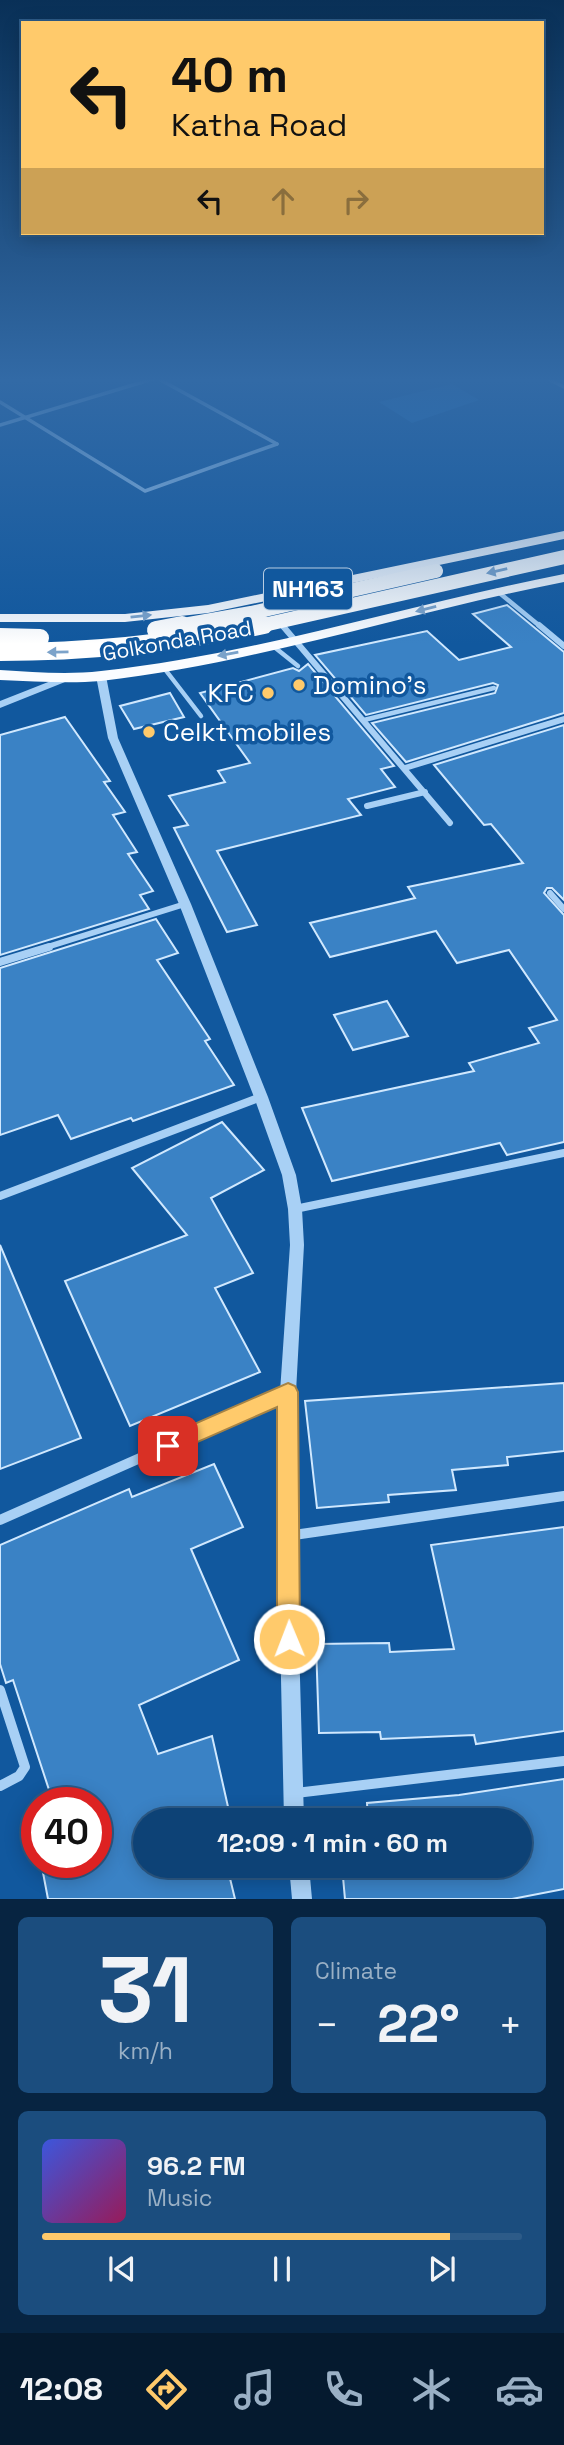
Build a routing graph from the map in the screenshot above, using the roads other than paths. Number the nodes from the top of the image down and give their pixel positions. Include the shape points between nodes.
1 (106, 467) edge
2 (213, 467) edge
3 (564, 535) edge
4 (564, 543) edge
5 (564, 557) edge
6 (564, 578) edge
7 (299, 591) junction
8 (497, 591) junction
9 (262, 599) junction
10 (0, 618) edge
11 (334, 632) junction
12 (0, 637) edge
13 (295, 642) junction
14 (273, 646) junction
15 (564, 646) edge
16 (0, 652) edge
17 (162, 666) junction
18 (299, 666) dead end
19 (0, 674) edge
20 (102, 676) junction
21 (66, 678) junction
22 (494, 688) dead end
23 (0, 705) edge
24 (201, 716) dead end
25 (564, 719) edge
26 (364, 720) junction
27 (405, 768) junction
28 (425, 792) junction
29 (368, 806) dead end
30 (450, 823) dead end
31 (550, 893) dead end
32 (185, 904) junction
33 (564, 909) edge
34 (0, 962) edge
35 (261, 1097) junction
36 (564, 1153) edge
37 (0, 1196) edge
38 (295, 1209) junction
39 (288, 1392) junction
40 (564, 1496) edge
41 (0, 1520) edge
42 (287, 1536) junction
43 (0, 1690) edge
44 (564, 1761) edge
45 (0, 1786) edge
46 (292, 1793) junction
47 (293, 1808) edge
48 (300, 1878) edge
49 (302, 1899) edge

1 - 2 lane via 145,491
3 - 7 highway, Golkonda Road / NH163
4 - 12 highway, bridge via 197,624 83,637
5 -> 16 highway, bridge via 205,638 85,651
6 - 8 highway, Golkonda Road / NH163
7 - 9 highway, Golkonda Road / NH163
7 - 11 highway
8 -> 11 highway, Golkonda Road / NH163
8 - 15 street
10 -> 9 highway, Golkonda Road / NH163 via 125,618
9 - 13 street
11 - 13 highway, Golkonda Road / NH163
13 - 14 highway, Golkonda Road / NH163
13 - 26 street
14 -> 17 highway, Golkonda Road / NH163
14 - 18 lane
17 - 20 highway, Golkonda Road / NH163
17 - 24 lane
19 - 21 highway, Golkonda Road / NH163
20 - 21 highway, Golkonda Road / NH163
20 - 32 street via 113,737
21 - 23 street
22 - 26 lane
25 - 27 street
26 - 27 street
27 - 28 street
28 - 29 street
28 - 30 street
31 - 33 street
32 - 34 street
32 - 35 street
35 - 37 street
35 - 38 street via 289,1175
36 - 38 street
38 - 39 street
39 - 41 street
39 - 42 street
40 - 42 street
42 - 46 street
43 - 45 street via 25,1767 19,1776
44 - 46 street
46 - 47 street
48 - 49 street

